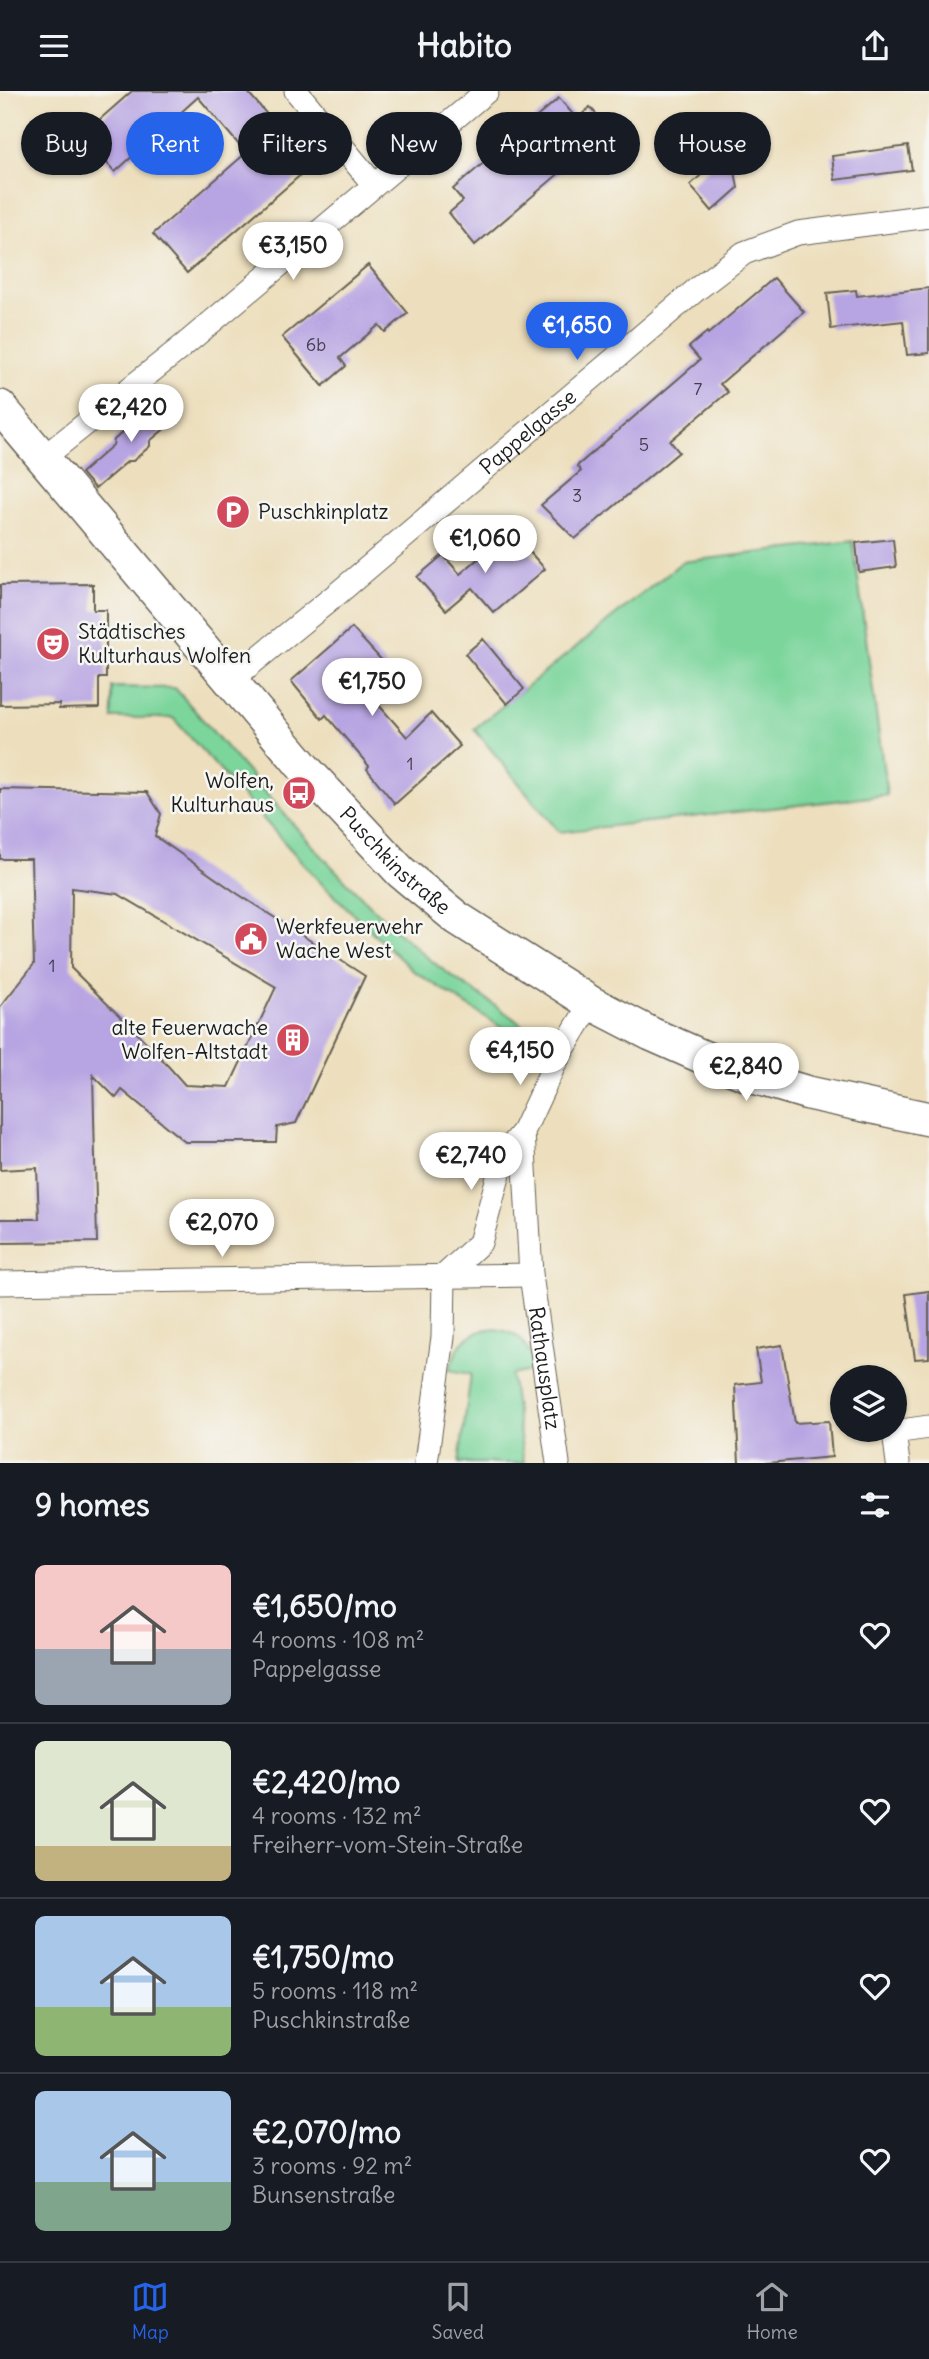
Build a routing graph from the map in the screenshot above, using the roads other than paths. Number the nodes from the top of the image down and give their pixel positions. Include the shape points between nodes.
1 (296, 91) edge
2 (487, 91) edge
3 (374, 185) junction
4 (929, 216) edge
5 (0, 407) edge
6 (43, 458) junction
7 (231, 680) junction
8 (591, 1003) junction
9 (929, 1119) edge
10 (523, 1132) junction
11 (444, 1276) junction
12 (531, 1276) junction
13 (0, 1283) edge
14 (929, 1427) edge
15 (426, 1463) edge
16 (558, 1463) edge
17 (898, 1463) edge

1 - 3 street
2 - 3 street
3 - 6 street
4 - 7 street, Pappelgasse via 798,233 744,253
5 - 6 street, Puschkinstraße
6 - 7 street, Puschkinstraße
7 - 8 street, Puschkinstraße via 305,769 401,872 457,918
8 - 9 street, Puschkinstraße via 751,1076
8 - 10 street via 556,1061
10 - 11 street via 504,1155 480,1243
10 - 12 street, Rathausplatz
11 - 12 street
11 - 13 street
11 - 15 street via 443,1337
12 - 16 street, Rathausplatz
14 - 17 street via 894,1432

